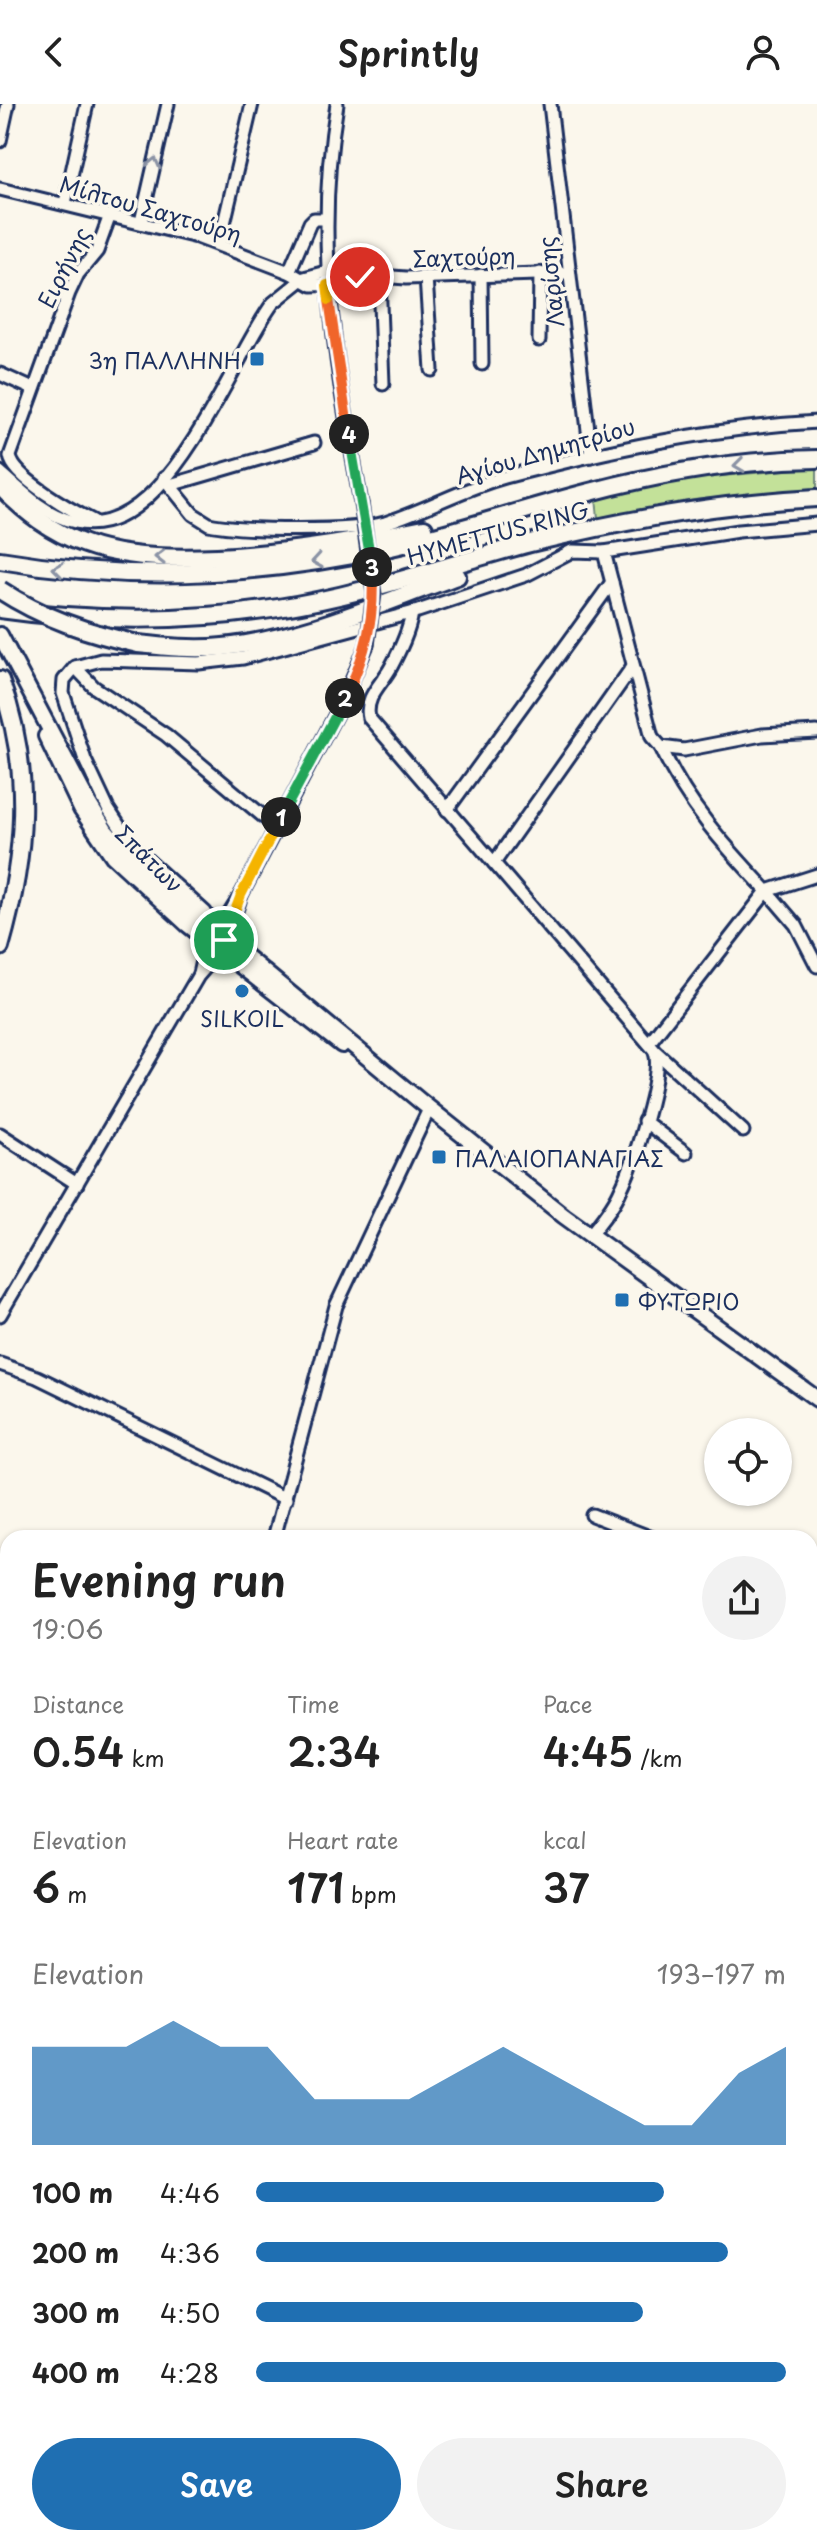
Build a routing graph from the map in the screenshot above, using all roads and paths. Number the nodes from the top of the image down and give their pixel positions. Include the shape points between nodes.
1 (8, 104) edge
2 (87, 104) edge
3 (168, 104) edge
4 (252, 104) edge
5 (337, 104) edge
6 (550, 104) edge
7 (557, 104) edge
8 (0, 141) edge
9 (0, 189) edge
10 (65, 203) junction
11 (110, 215) junction
12 (325, 219) junction
13 (141, 222) junction
14 (219, 245) junction
15 (289, 272) junction
16 (326, 272) junction
17 (540, 273) junction
18 (569, 273) junction
19 (481, 275) junction
20 (360, 277) junction
21 (379, 277) junction
22 (426, 277) junction
23 (304, 278) junction
24 (327, 285) junction
25 (539, 340) dead end
26 (482, 364) dead end
27 (432, 370) dead end
28 (0, 374) edge
29 (383, 384) dead end
30 (33, 389) junction
31 (817, 422) edge
32 (314, 443) dead end
33 (591, 456) junction
34 (817, 459) edge
35 (0, 472) edge
36 (167, 481) junction
37 (0, 486) edge
38 (817, 498) edge
39 (528, 509) junction
40 (97, 523) junction
41 (817, 524) edge
42 (592, 530) junction
43 (604, 552) junction
44 (0, 560) edge
45 (612, 582) junction
46 (0, 590) edge
47 (0, 609) edge
48 (412, 613) junction
49 (0, 635) edge
50 (633, 666) junction
51 (75, 667) junction
52 (0, 680) edge
53 (817, 732) edge
54 (661, 747) junction
55 (447, 810) junction
56 (276, 827) junction
57 (494, 863) junction
58 (817, 875) edge
59 (767, 891) junction
60 (218, 941) junction
61 (0, 947) edge
62 (817, 966) edge
63 (652, 1047) junction
64 (424, 1105) junction
65 (644, 1121) junction
66 (743, 1131) dead end
67 (0, 1134) edge
68 (686, 1153) dead end
69 (77, 1184) junction
70 (590, 1235) junction
71 (0, 1315) edge
72 (2, 1366) edge
73 (817, 1399) edge
74 (286, 1499) junction
75 (592, 1515) dead end
76 (276, 1530) edge
77 (631, 1530) edge

1 - 8 street
2 - 10 street
13 -> 3 street
4 - 14 street
5 - 12 street
6 - 7 street
6 - 18 street, Λαρίσης
9 - 10 street, Μίλτου Σαχτούρη
10 - 11 street, Μίλτου Σαχτούρη
11 - 13 street, Μίλτου Σαχτούρη
11 - 30 street, Ειρήνης via 97,251 74,281
12 - 15 street via 310,223
12 - 16 street
13 - 14 street, Μίλτου Σαχτούρη
14 - 15 street, Μίλτου Σαχτούρη
15 - 23 street
16 - 20 street, Σαχτούρη
16 - 23 street
16 - 24 street
17 - 18 street, Σαχτούρη
17 - 19 street, Σαχτούρη
17 - 25 street
18 - 33 street, Λαρίσης
19 - 22 street, Σαχτούρη
19 - 26 street
20 - 21 street, Σαχτούρη
20 - 24 street, Σαχτούρη
21 - 22 street, Σαχτούρη
21 - 29 street
22 - 27 street
23 - 24 street via 312,285
23 - 36 street via 269,309
24 - 56 street, bridge via 374,594 367,645
28 - 30 street
30 - 40 street, Ειρήνης via 12,447 12,465
31 - 33 street, Αγίου Δημητρίου via 685,435
32 - 36 street
33 - 36 street, Αγίου Δημητρίου via 484,484 363,527 215,525 197,517
34 -> 39 highway, HYMETTUS RING via 658,477
35 - 40 street via 55,515
36 - 40 street via 129,511
39 -> 37 highway via 296,548 146,557 104,550 59,533
38 - 42 highway, HYMETTUS RING via 699,509
39 -> 44 highway, HYMETTUS RING via 391,547 266,568 137,574
41 - 43 street
42 - 46 highway, bridge via 319,625 223,647 182,649 96,635
42 - 47 highway, HYMETTUS RING via 279,608 160,617
43 - 45 street
43 - 48 street via 565,553 526,575
45 - 50 street
45 - 55 street
48 - 51 street via 243,658 187,663 101,660
48 - 55 street via 367,714
49 - 60 main road, Σπάτων via 105,830
50 - 54 street via 652,737
50 - 57 street
51 - 56 street
51 - 60 street via 64,680 63,693 108,809 133,847 205,912
52 - 61 highway via 14,724 24,794 20,869
53 - 54 street via 762,735 684,750
54 - 59 street via 709,829
55 - 57 street
56 - 60 street
57 - 63 street
58 - 59 street
59 - 62 street via 796,925
59 - 63 street
60 - 64 main road, Σπάτων via 326,1033
60 - 69 street
63 - 65 street via 657,1064
63 - 66 street
64 - 70 main road, Σπάτων
64 - 74 street via 336,1306
65 - 68 street
65 - 70 street via 621,1191
67 - 69 street
69 - 71 street
70 - 73 main road, Σπάτων
72 - 74 street via 37,1377
74 - 76 street
75 - 77 street

